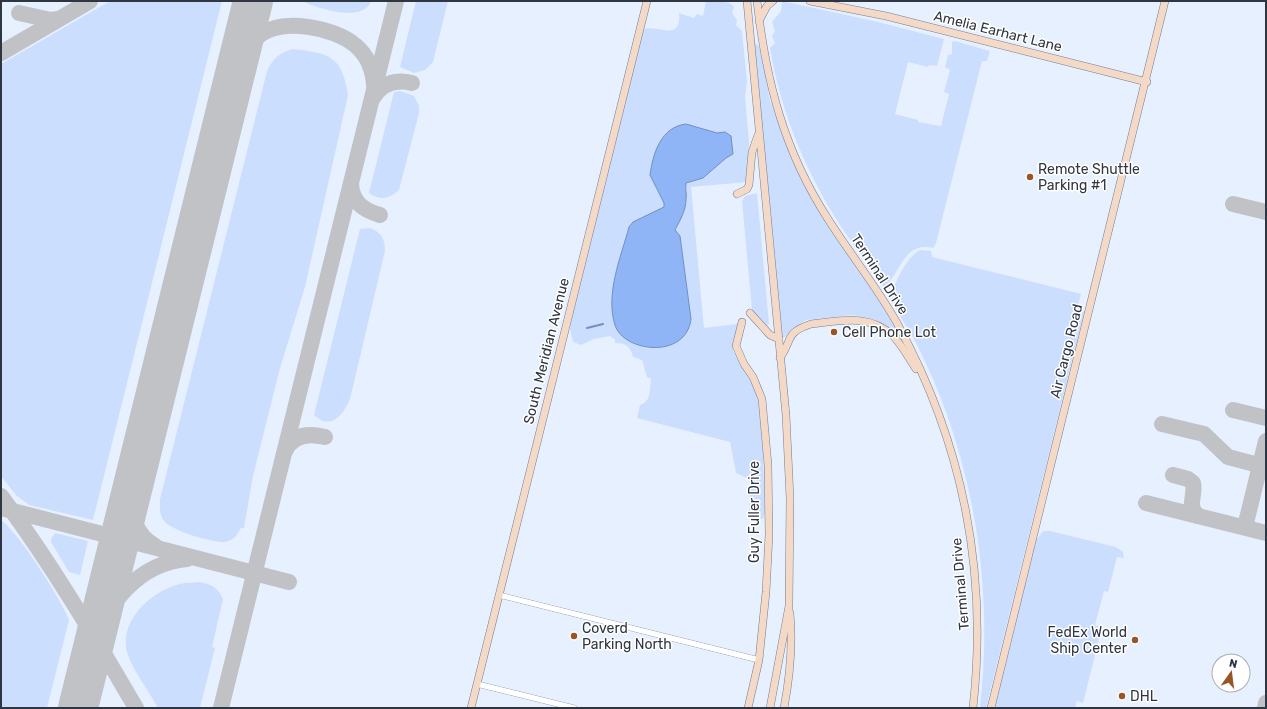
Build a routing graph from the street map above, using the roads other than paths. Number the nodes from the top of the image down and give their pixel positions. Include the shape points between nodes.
1 (647, 1) edge
2 (746, 1) edge
3 (757, 1) edge
4 (773, 1) edge
5 (810, 1) edge
6 (830, 1) edge
7 (1165, 1) edge
8 (842, 7) junction
9 (759, 21) junction
10 (1147, 82) junction
11 (759, 133) junction
12 (737, 194) dead end
13 (750, 313) dead end
14 (742, 322) dead end
15 (779, 340) junction
16 (780, 358) junction
17 (928, 386) junction
18 (499, 595) junction
19 (789, 606) junction
20 (759, 660) junction
21 (477, 684) junction
22 (471, 708) edge
23 (574, 708) edge
24 (748, 708) edge
25 (770, 708) edge
26 (784, 708) edge
27 (973, 708) edge
28 (991, 708) edge

1 - 18 street, South Meridian Avenue
2 - 11 street
3 - 9 street, Terminal Drive
4 - 9 street via 767,6
5 - 8 street, Amelia Earhart Lane
6 - 8 street, Amelia Earhart Lane
7 - 10 street, Air Cargo Road
8 - 10 street, Amelia Earhart Lane
9 - 17 street, Terminal Drive via 773,96 797,161 827,218 888,308
10 - 28 street, Air Cargo Road
11 - 12 street via 752,152 749,185
11 - 15 street
13 - 15 street via 770,335
14 - 20 street, Guy Fuller Drive via 736,346 762,399 768,465 769,535
15 - 16 street
16 - 17 street via 786,351 789,338 804,326 856,319 873,323 894,337
16 - 19 street via 790,491
17 - 27 street, Terminal Drive via 952,449 964,498 971,544 978,628
18 - 20 street
18 - 21 street, South Meridian Avenue
19 - 25 street
19 - 26 street via 791,656
20 - 24 street, Guy Fuller Drive
21 - 22 street, South Meridian Avenue
21 - 23 street

